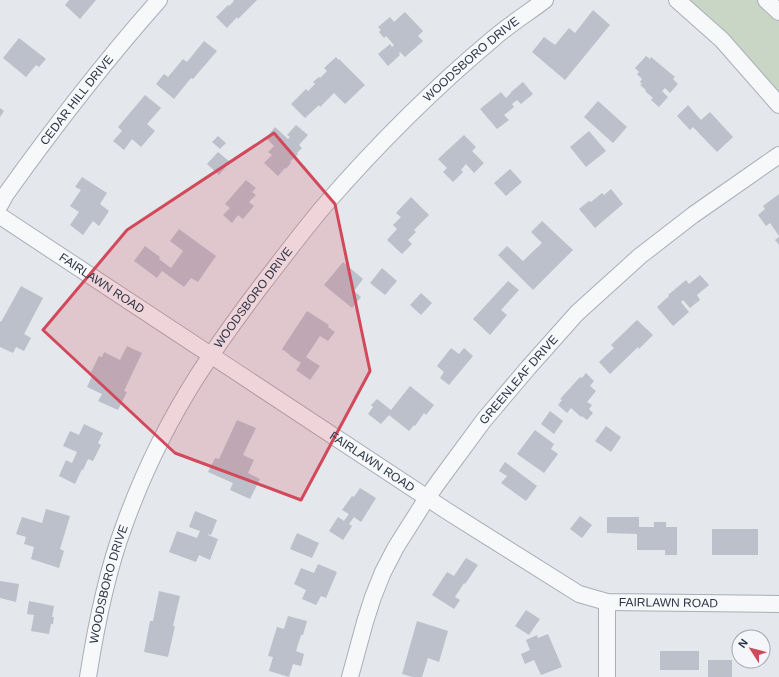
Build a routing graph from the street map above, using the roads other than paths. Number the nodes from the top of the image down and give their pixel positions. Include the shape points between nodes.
1 (159, 0) edge
2 (545, 0) edge
3 (677, 0) edge
4 (766, 0) edge
5 (779, 12) edge
6 (779, 105) edge
7 (779, 155) edge
8 (0, 205) edge
9 (0, 216) edge
10 (211, 356) junction
11 (428, 498) junction
12 (607, 602) junction
13 (779, 604) edge
14 (88, 677) edge
15 (350, 677) edge
16 (607, 677) edge

1 - 8 street, CEDAR HILL DRIVE via 53,129
2 - 10 street, WOODSBORO DRIVE via 443,82 384,139 318,213
3 - 6 street via 722,40
4 - 5 street
7 - 11 street, GREENLEAF DRIVE via 693,215 646,252 577,313 484,420
9 - 10 street, FAIRLAWN ROAD
10 - 11 street, FAIRLAWN ROAD
10 - 14 street, WOODSBORO DRIVE via 170,424 150,463 123,527 96,627
11 - 12 street, FAIRLAWN ROAD via 578,594
11 - 15 street, GREENLEAF DRIVE via 383,572 365,622
12 - 13 street, FAIRLAWN ROAD
12 - 16 street

